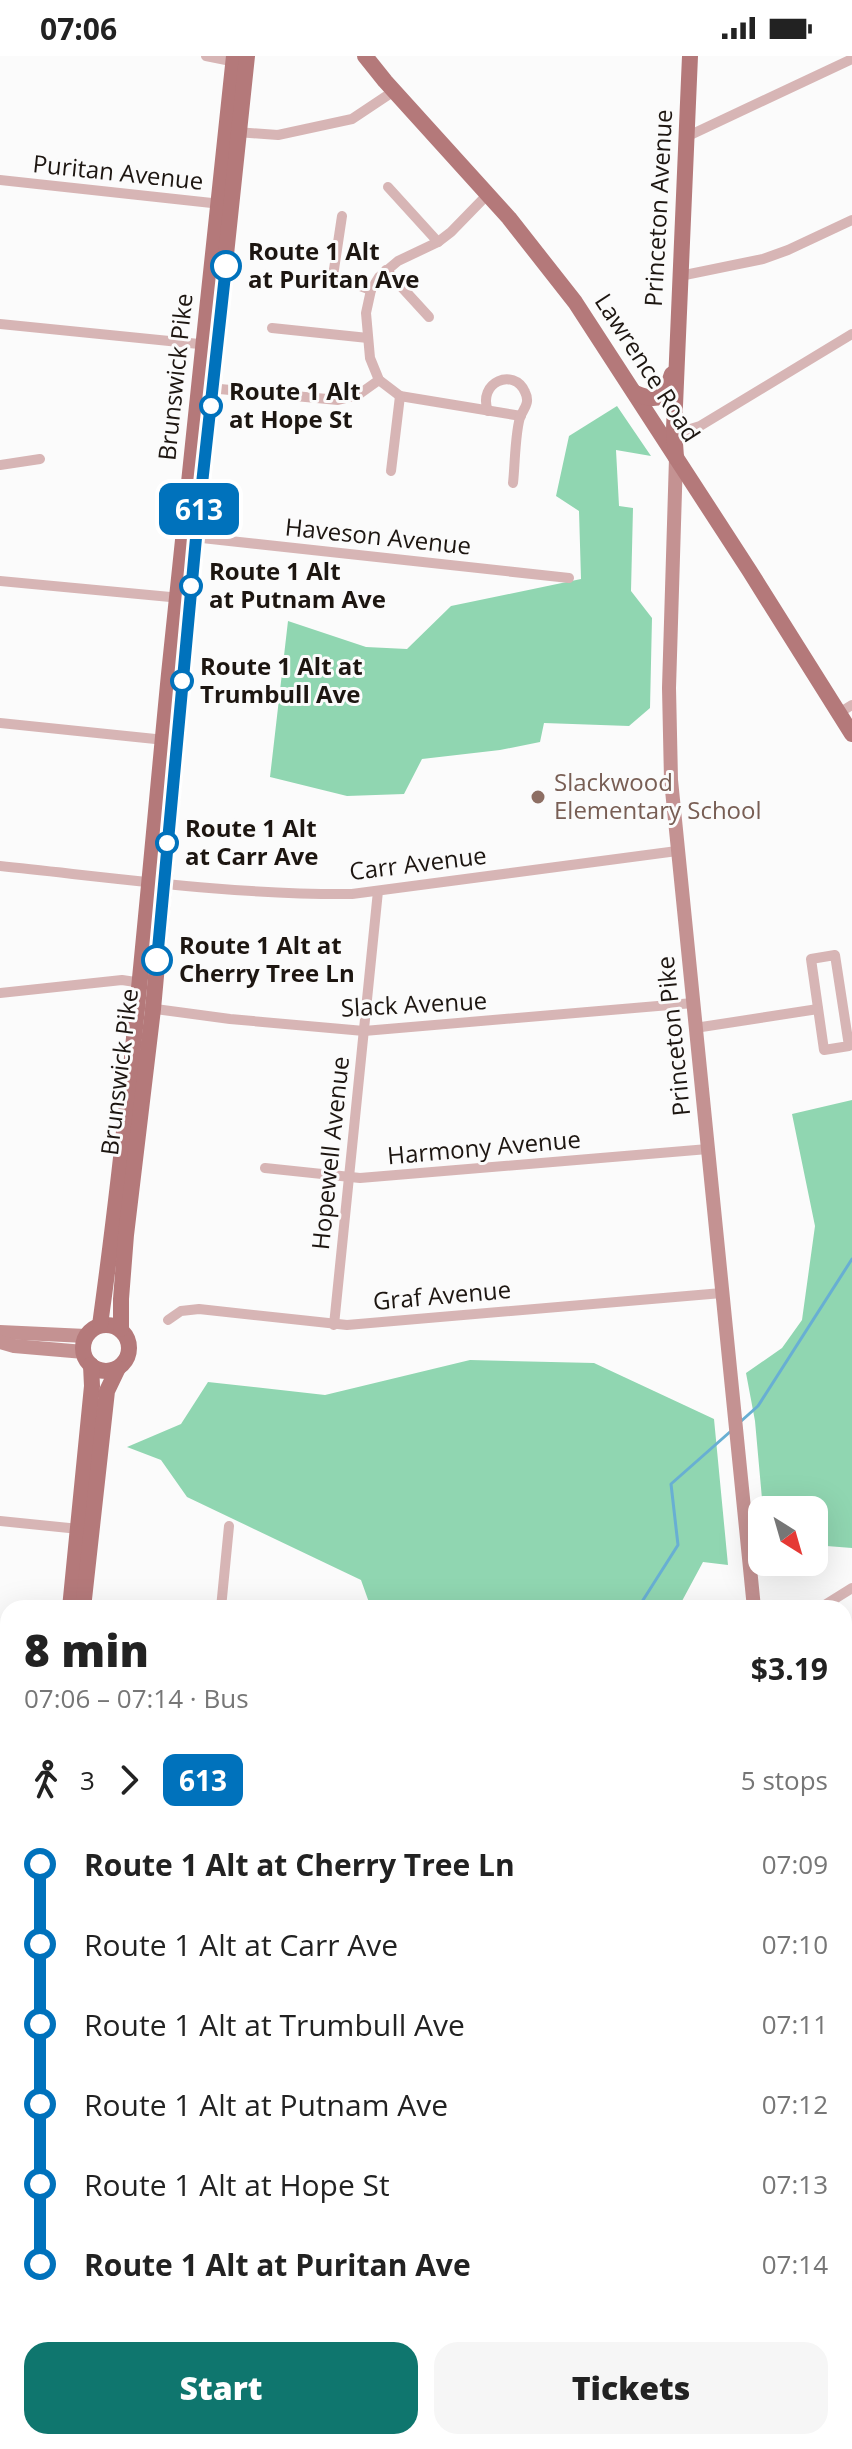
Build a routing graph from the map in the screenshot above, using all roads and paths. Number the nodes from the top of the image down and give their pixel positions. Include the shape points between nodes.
1 (206, 56) edge
2 (365, 56) edge
3 (690, 56) edge
4 (240, 59) edge
5 (852, 59) edge
6 (394, 91) junction
7 (233, 131) junction
8 (686, 137) junction
9 (0, 180) edge
10 (388, 187) dead end
11 (488, 194) junction
12 (226, 205) junction
13 (342, 216) dead end
14 (852, 220) edge
15 (438, 242) junction
16 (386, 270) junction
17 (680, 276) junction
18 (371, 290) junction
19 (429, 317) dead end
20 (0, 324) edge
21 (272, 328) dead end
22 (852, 334) edge
23 (368, 338) junction
24 (210, 346) junction
25 (677, 357) junction
26 (379, 380) junction
27 (206, 388) junction
28 (635, 393) junction
29 (400, 396) junction
30 (488, 411) junction
31 (521, 416) junction
32 (674, 434) junction
33 (676, 458) junction
34 (40, 459) dead end
35 (0, 465) edge
36 (391, 471) dead end
37 (513, 483) dead end
38 (189, 537) junction
39 (569, 578) dead end
40 (0, 581) edge
41 (183, 599) junction
42 (846, 709) edge
43 (0, 723) edge
44 (852, 734) edge
45 (170, 741) junction
46 (677, 851) junction
47 (0, 866) edge
48 (156, 882) junction
49 (378, 891) junction
50 (147, 986) junction
51 (0, 993) edge
52 (693, 1003) junction
53 (847, 1004) edge
54 (145, 1008) junction
55 (818, 1009) junction
56 (695, 1028) junction
57 (364, 1031) junction
58 (708, 1149) junction
59 (129, 1154) junction
60 (265, 1168) dead end
61 (349, 1178) junction
62 (722, 1293) junction
63 (168, 1320) dead end
64 (100, 1325) junction
65 (334, 1325) junction
66 (121, 1329) junction
67 (0, 1332) edge
68 (0, 1342) edge
69 (87, 1351) junction
70 (118, 1368) junction
71 (0, 1521) edge
72 (229, 1526) dead end
73 (79, 1529) junction
74 (852, 1588) edge
75 (71, 1600) edge
76 (84, 1600) edge
77 (222, 1600) edge
78 (753, 1600) edge
79 (833, 1600) edge

1 - 4 street
2 - 6 main road, Lawrence Road
3 - 8 main road, Princeton Avenue
4 - 7 main road, Brunswick Pike
5 - 8 street
6 - 7 street via 352,119 278,135
6 - 11 main road, Lawrence Road
7 - 12 main road, Brunswick Pike
8 - 17 main road, Princeton Avenue
9 - 12 street, Puritan Avenue
10 - 15 street
11 - 15 street
11 - 28 main road, Lawrence Road via 554,273
12 - 24 main road, Brunswick Pike
13 - 18 street via 333,276
14 - 17 street via 763,259
15 - 16 street
16 - 18 street
16 - 19 street
17 - 25 main road, Princeton Avenue
18 - 23 street
20 - 24 street
21 - 23 street
22 - 32 street via 700,426
23 - 26 street
24 - 27 main road, Brunswick Pike
25 - 28 main road via 663,395 651,399
25 - 32 main road, Princeton Avenue
26 - 27 street via 358,395 338,400
26 - 29 street
27 - 38 main road, Brunswick Pike
28 - 33 main road, Lawrence Road
29 - 30 street
29 - 36 street
30 - 31 street
30 - 31 street via 487,392 508,379 525,390 527,404
31 - 37 street
32 - 33 main road, Princeton Avenue
33 - 42 main road, Lawrence Road
33 - 46 main road, Princeton Pike via 669,734
34 - 35 street
38 - 39 street, Haveson Avenue
38 - 41 main road, Brunswick Pike
40 - 41 street
41 - 45 main road, Brunswick Pike
42 - 44 main road, Lawrence Road
43 - 45 street
45 - 48 main road, Brunswick Pike
46 - 49 street, Carr Avenue
46 - 52 main road, Princeton Pike
47 - 48 street, Carr Avenue
48 - 49 street, Carr Avenue via 325,894
48 - 50 main road, Brunswick Pike
49 - 57 street, Hopewell Avenue
50 - 51 street via 122,980
50 - 54 main road, Brunswick Pike
52 - 56 main road, Princeton Pike
52 - 57 street, Slack Avenue
53 - 55 street via 849,1046 824,1050
53 - 55 street via 835,955 811,959
54 - 57 street, Slack Avenue
54 - 59 main road, Brunswick Pike
55 - 56 street
56 - 58 main road, Princeton Pike
57 - 61 street, Hopewell Avenue
58 - 61 street, Harmony Avenue
58 - 62 main road, Princeton Pike
59 - 64 main road, Brunswick Pike
59 - 66 main road, Brunswick Pike
60 - 61 street, Harmony Avenue
61 - 65 street, Hopewell Avenue
62 - 65 street, Graf Avenue
62 - 78 main road, Princeton Pike
63 - 65 street, Graf Avenue via 181,1311 199,1309
64 - 66 main road
64 - 69 main road via 92,1329
66 - 70 main road via 130,1349
67 - 69 main road
68 - 69 main road
69 - 70 main road via 101,1371
69 - 73 main road via 92,1386
70 - 76 main road via 107,1391
71 - 73 street
72 - 77 street
73 - 75 main road
74 - 79 street

